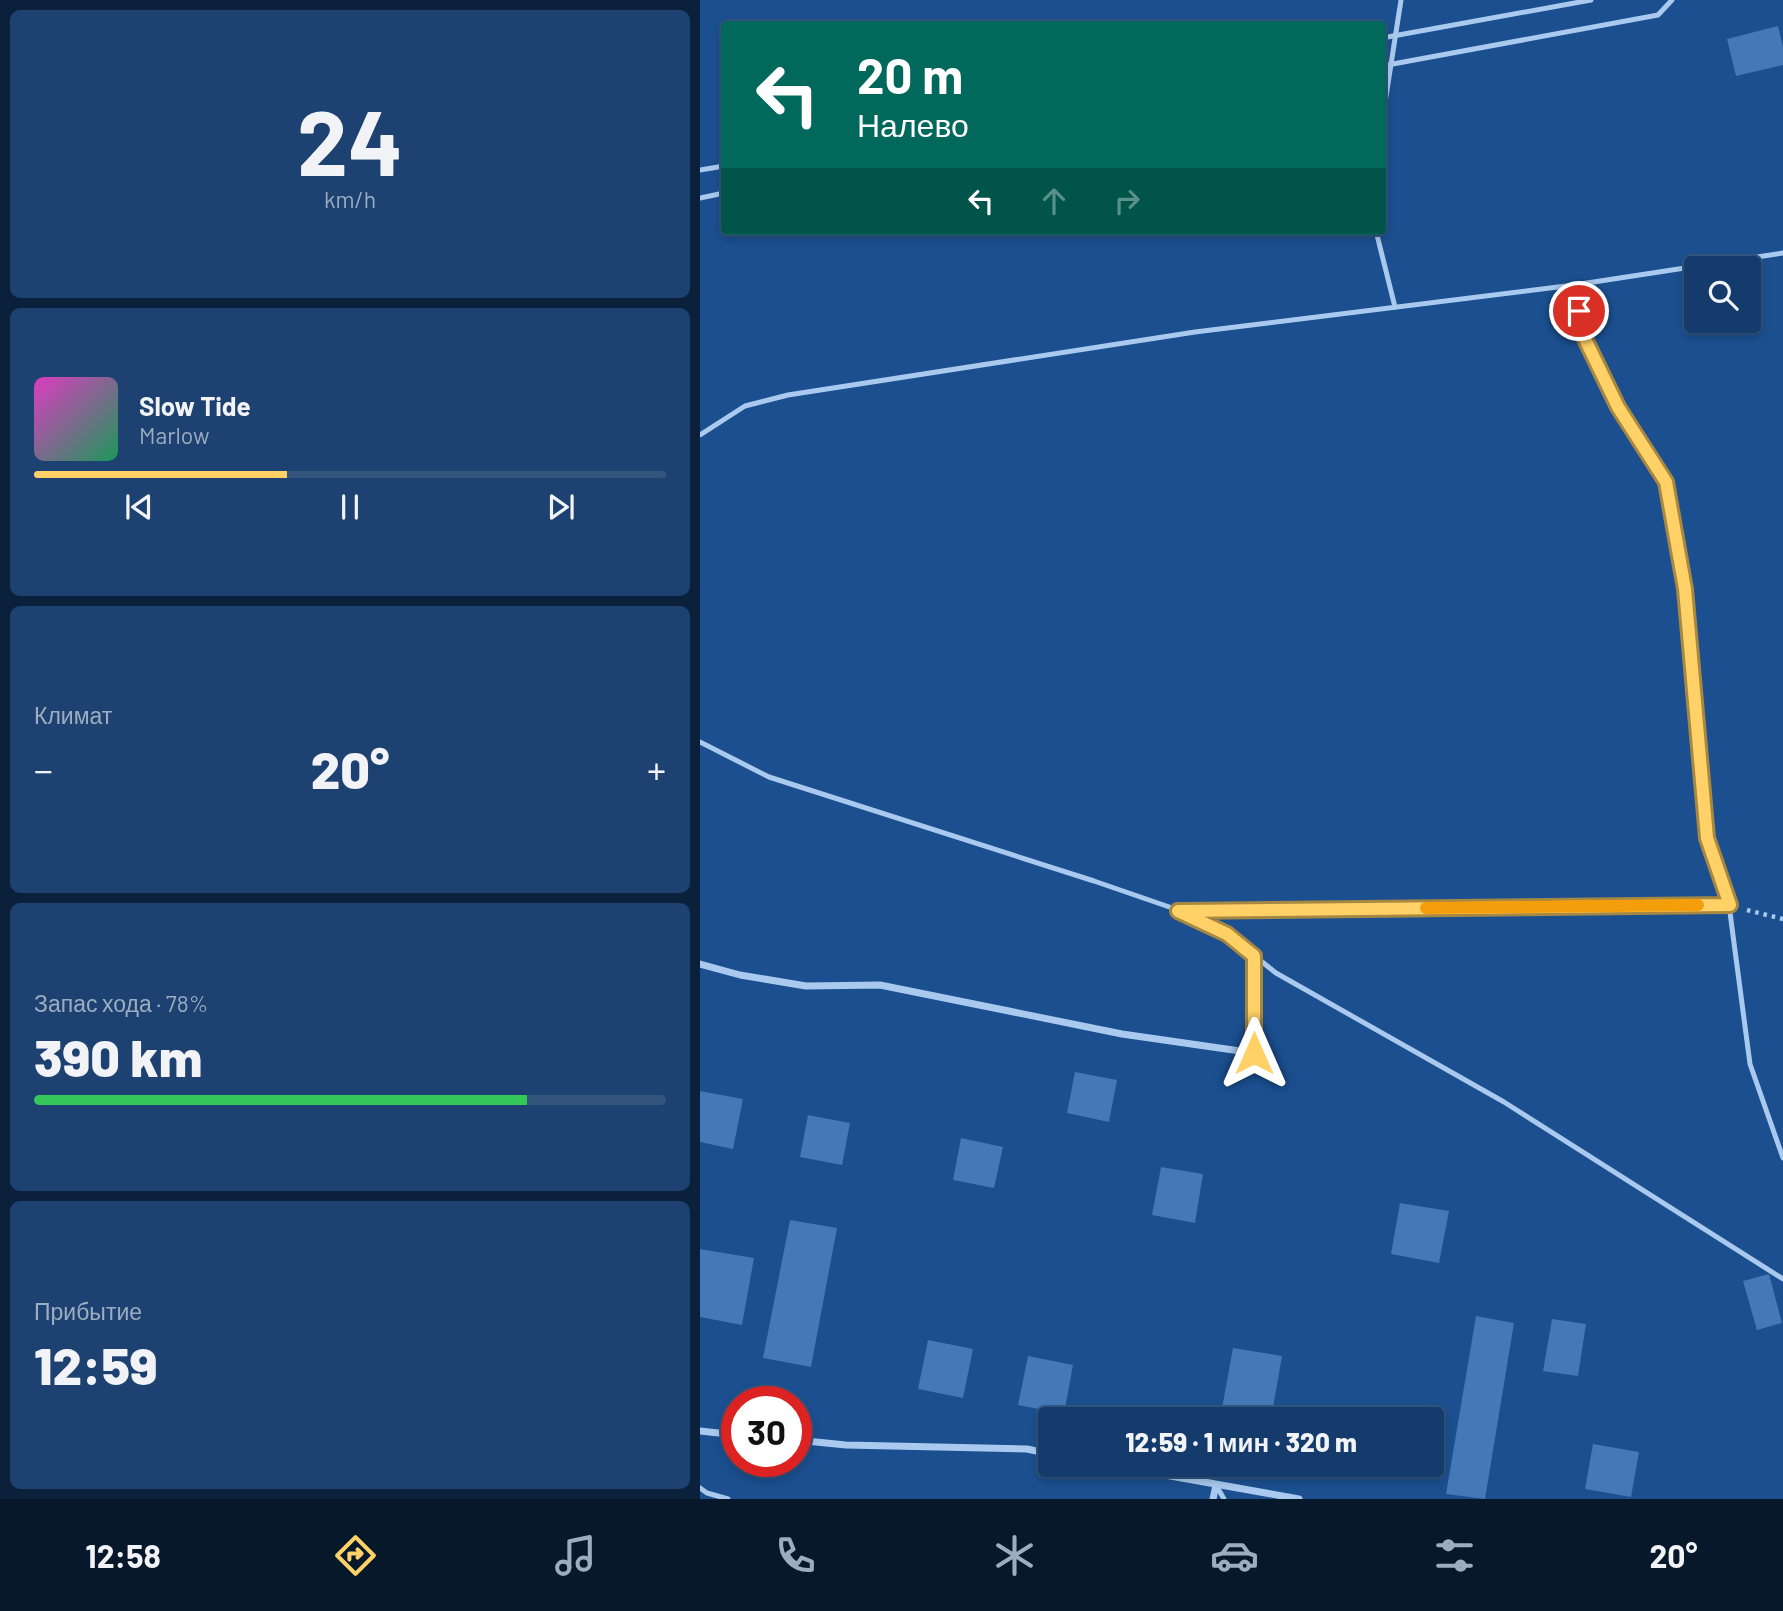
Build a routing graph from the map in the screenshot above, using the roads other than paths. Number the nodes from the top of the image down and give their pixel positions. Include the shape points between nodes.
1 (1401, 0) edge
2 (1591, 0) edge
3 (1672, 0) edge
4 (1395, 36) junction
5 (1386, 37) edge
6 (1391, 64) junction
7 (1386, 65) edge
8 (1386, 96) edge
9 (721, 166) edge
10 (700, 170) edge
11 (721, 194) edge
12 (700, 198) edge
13 (1377, 235) edge
14 (1783, 253) edge
15 (1574, 285) junction
16 (1395, 307) junction
17 (700, 435) edge
18 (700, 743) edge
19 (1730, 905) junction
20 (1178, 911) junction
21 (1254, 956) junction
22 (700, 964) edge
23 (1783, 1158) edge
24 (1783, 1279) edge
25 (700, 1431) edge
26 (721, 1433) edge
27 (812, 1442) edge
28 (1038, 1451) edge
29 (1173, 1477) edge
30 (1216, 1485) junction
31 (700, 1488) edge
32 (728, 1499) edge
33 (1213, 1499) edge
34 (1224, 1499) edge
35 (1299, 1499) edge

1 - 4 lane
2 - 4 lane
3 - 6 lane via 1658,15
4 - 5 lane
4 - 6 lane
6 - 7 lane
6 - 8 lane
9 - 10 lane
11 - 12 lane
13 - 16 lane
14 - 15 lane
15 - 16 lane
15 - 19 lane via 1584,337 1618,407 1666,482 1685,589 1707,838
16 - 17 lane via 1195,332 788,395 745,406
18 - 20 lane via 769,777
19 - 20 street
19 - 23 lane via 1750,1064
20 - 21 lane via 1227,934
21 - 22 street via 1254,1053 1122,1034 880,985 806,986
21 - 24 lane via 1276,973 1504,1102
25 - 26 street
27 - 28 street
29 - 30 street
30 - 33 street
30 - 34 lane
30 - 35 street
31 - 32 lane

